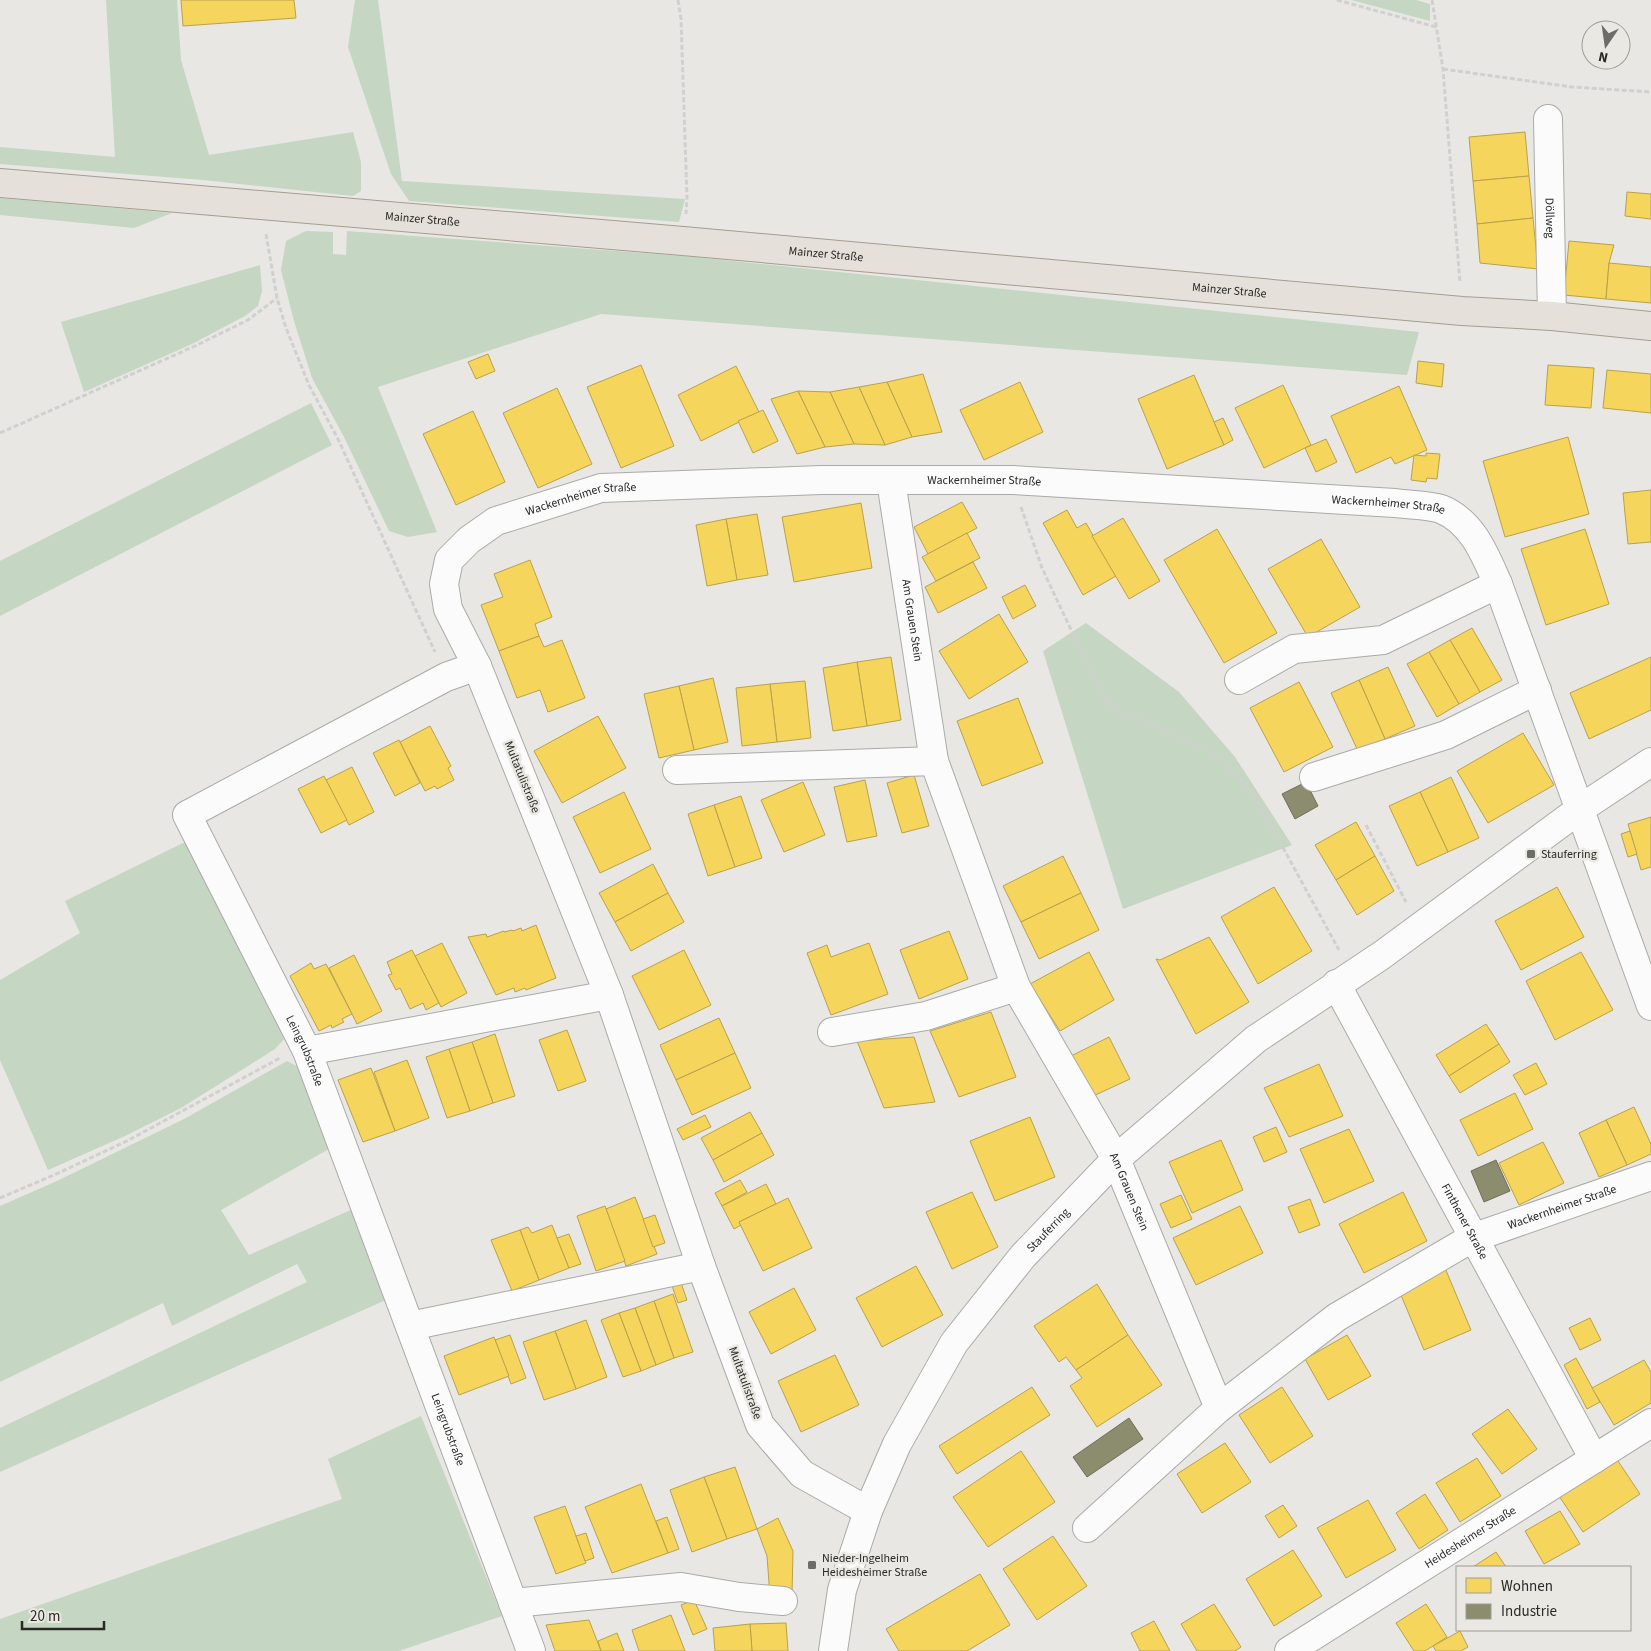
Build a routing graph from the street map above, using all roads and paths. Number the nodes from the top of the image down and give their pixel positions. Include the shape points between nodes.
1 (678, 0) edge
2 (1337, 0) edge
3 (1432, 0) edge
4 (1436, 27) junction
5 (1443, 70) junction
6 (1651, 92) edge
7 (1548, 119) dead end
8 (0, 184) edge
9 (262, 206) junction
10 (684, 241) junction
11 (277, 298) junction
12 (1462, 311) junction
13 (1552, 316) junction
14 (1651, 326) edge
15 (0, 433) edge
16 (1013, 480) junction
17 (891, 481) junction
18 (449, 560) joint
19 (1498, 584) junction
20 (477, 666) junction
21 (446, 676) junction
22 (1239, 680) dead end
23 (1537, 690) junction
24 (934, 761) junction
25 (1651, 762) edge
26 (677, 770) dead end
27 (1314, 777) dead end
28 (1580, 809) junction
29 (1366, 825) dead end
30 (1419, 927) junction
31 (1336, 984) junction
32 (1016, 987) junction
33 (609, 995) junction
34 (1651, 1006) edge
35 (832, 1032) dead end
36 (307, 1051) junction
37 (1116, 1158) junction
38 (1651, 1176) edge
39 (0, 1198) edge
40 (1472, 1238) junction
41 (701, 1266) junction
42 (410, 1326) junction
43 (1218, 1408) junction
44 (1651, 1423) edge
45 (1594, 1459) junction
46 (868, 1511) junction
47 (1087, 1528) dead end
48 (783, 1601) dead end
49 (513, 1603) junction
50 (531, 1651) edge
51 (833, 1651) edge
52 (1290, 1651) edge

1 - 10 path via 687,198
2 - 4 path
3 - 4 path
4 - 5 path
5 - 6 path via 1572,87
5 - 12 path
7 - 13 street, Döllweg
8 - 9 main road, Mainzer Straße
9 - 10 main road, Mainzer Straße
9 - 11 path
10 - 12 main road, Mainzer Straße
11 - 15 path via 248,320 195,346
11 - 21 path via 309,385 338,439
12 - 13 main road, Mainzer Straße
13 - 14 main road, Mainzer Straße
16 - 17 street, Wackernheimer Straße
16 - 19 street, Wackernheimer Straße via 1395,503 1440,509 1461,521 1480,544
16 - 31 path via 1042,568 1109,704 1217,756 1246,784 1341,953
17 - 18 street, Wackernheimer Straße via 821,480 601,488 496,521 469,540
17 - 24 street, Am Grauen Stein
18 - 20 street, Multatulistraße via 444,584 448,610
19 - 22 street via 1383,640 1294,649
19 - 23 street, Wackernheimer Straße
20 - 21 street, Leingrubstraße
20 - 33 street, Multatulistraße
21 - 36 street, Leingrubstraße via 187,815
23 - 27 street via 1446,735
23 - 28 street, Wackernheimer Straße
24 - 26 street
24 - 32 street, Am Grauen Stein
25 - 28 street, Stauferring
28 - 30 street, Stauferring
28 - 34 street, Wackernheimer Straße
29 - 30 path
30 - 31 street, Stauferring
31 - 37 street, Stauferring via 1256,1039
31 - 40 street, Finthener Straße
32 - 35 street via 926,1016
32 - 37 street, Am Grauen Stein
33 - 36 street
33 - 41 street, Multatulistraße
36 - 39 path via 284,1055 127,1141
36 - 42 street, Leingrubstraße
37 - 43 street, Am Grauen Stein
37 - 46 street, Stauferring via 1023,1256 954,1343 897,1444
38 - 40 street, Wackernheimer Straße
40 - 43 street via 1337,1317
40 - 45 street, Finthener Straße
41 - 42 street
41 - 46 street, Multatulistraße via 760,1425 802,1474
42 - 49 street, Leingrubstraße
43 - 47 street
44 - 45 street, Heidesheimer Straße
45 - 52 street, Heidesheimer Straße
46 - 51 street, Stauferring via 842,1590
48 - 49 street via 681,1587
49 - 50 street, Leingrubstraße

